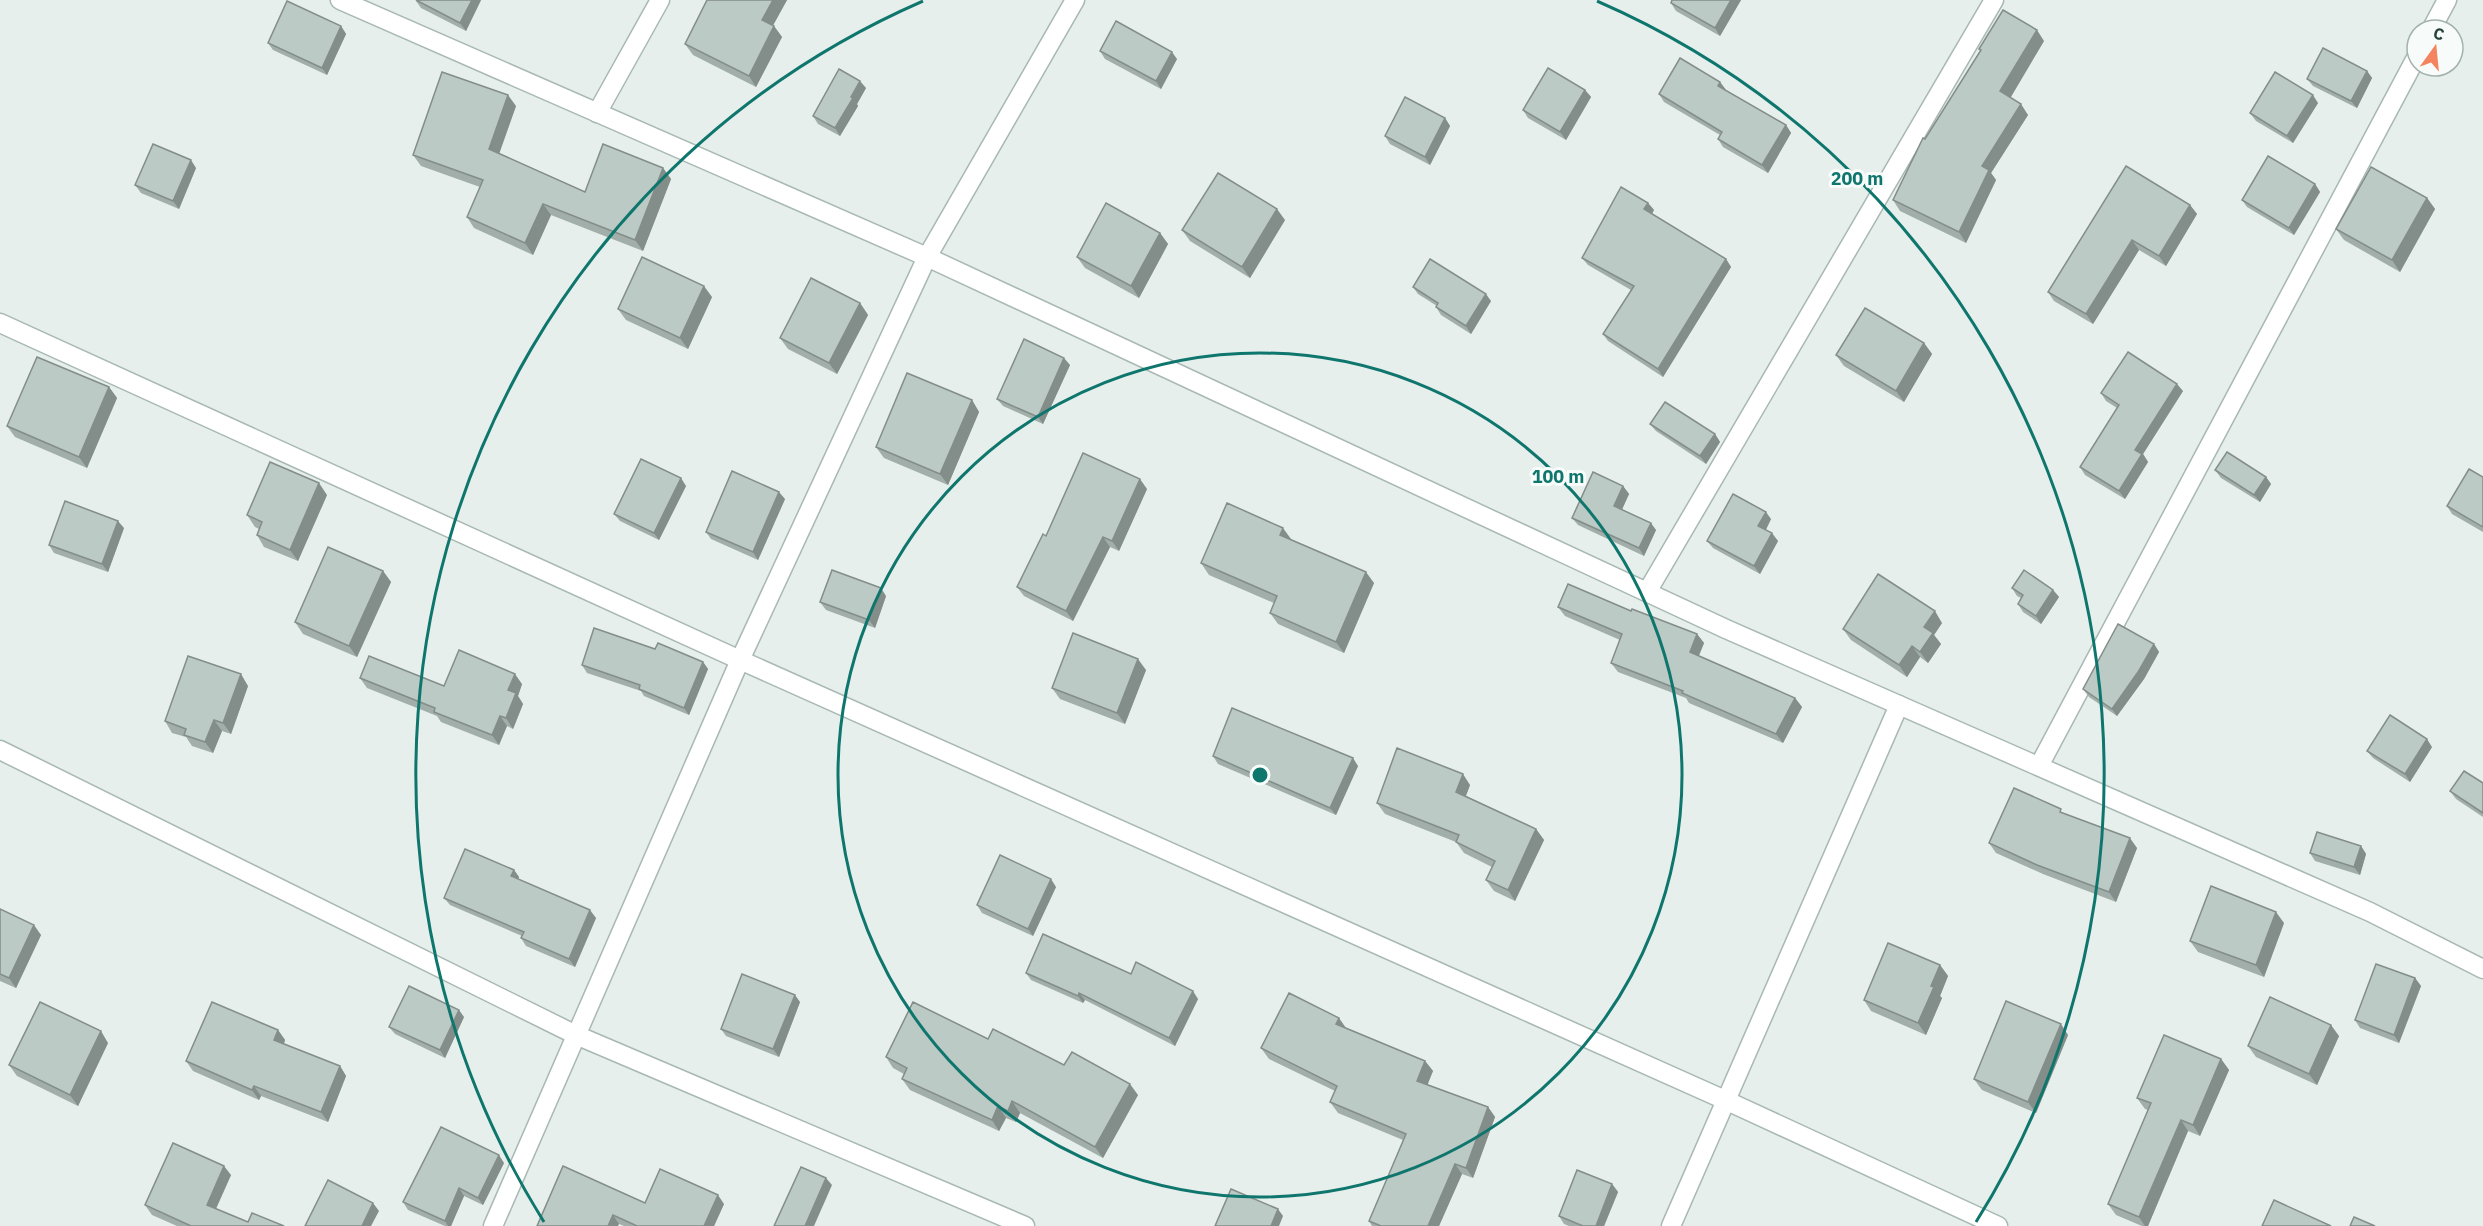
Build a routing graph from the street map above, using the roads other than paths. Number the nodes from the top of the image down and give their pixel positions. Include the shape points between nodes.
1 (340, 0) edge
2 (660, 0) edge
3 (1075, 0) edge
4 (1994, 0) edge
5 (2447, 0) edge
6 (2437, 18) edge
7 (2405, 78) edge
8 (597, 113) junction
9 (927, 257) junction
10 (0, 323) edge
11 (1647, 592) junction
12 (740, 660) junction
13 (1899, 705) junction
14 (0, 750) edge
15 (2039, 766) junction
16 (2483, 969) edge
17 (576, 1035) junction
18 (1725, 1100) junction
19 (493, 1226) edge
20 (1025, 1226) edge
21 (1671, 1226) edge
22 (1998, 1226) edge

1 - 8 street
2 - 8 street
3 - 9 street
4 - 11 street
5 - 6 street
7 - 15 street
8 - 9 street
9 - 11 street
9 - 12 street
10 - 12 street
11 - 13 street
12 - 17 street
12 - 18 street
13 - 15 street
13 - 18 street
14 - 17 street
15 - 16 street via 2370,912
17 - 19 street
17 - 20 street
18 - 21 street
18 - 22 street

